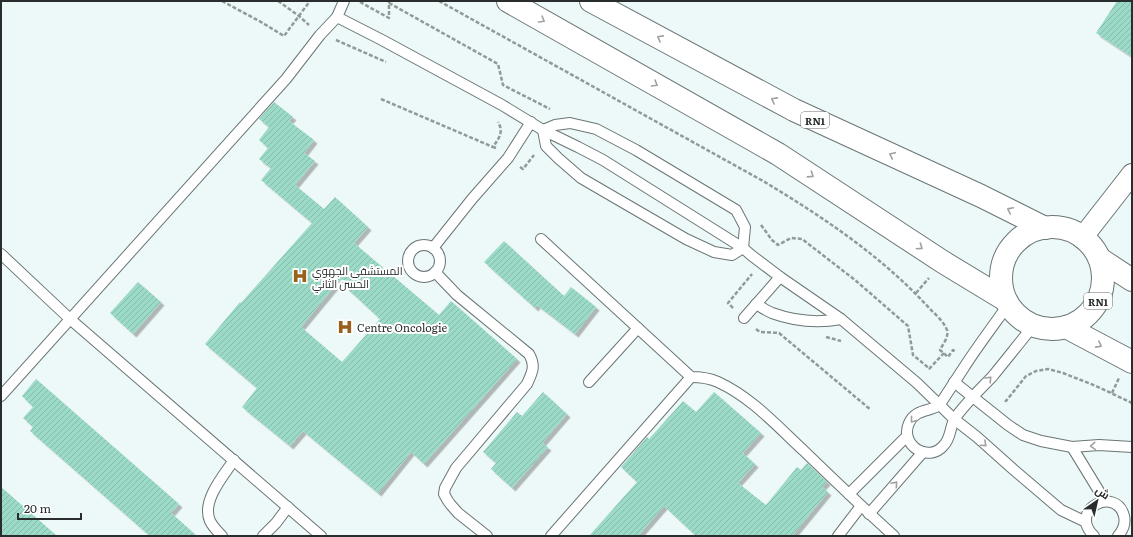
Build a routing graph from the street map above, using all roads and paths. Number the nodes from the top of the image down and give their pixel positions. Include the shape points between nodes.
1 (222, 1) edge
2 (310, 1) edge
3 (344, 1) edge
4 (358, 1) edge
5 (389, 1) edge
6 (439, 1) edge
7 (508, 1) edge
8 (591, 1) edge
9 (337, 17) junction
10 (381, 99) dead end
11 (531, 122) junction
12 (543, 130) junction
13 (493, 147) dead end
14 (1132, 174) edge
15 (1045, 228) junction
16 (1082, 238) junction
17 (541, 239) dead end
18 (433, 248) junction
19 (743, 248) junction
20 (1, 254) edge
21 (1100, 259) junction
22 (435, 272) junction
23 (780, 277) junction
24 (1132, 280) edge
25 (1006, 302) junction
26 (756, 304) junction
27 (744, 318) dead end
28 (70, 319) junction
29 (841, 319) junction
30 (1034, 325) junction
31 (1066, 327) junction
32 (638, 328) junction
33 (778, 333) dead end
34 (969, 360) junction
35 (1132, 362) edge
36 (691, 377) junction
37 (589, 382) dead end
38 (954, 382) junction
39 (1, 396) edge
40 (973, 396) junction
41 (1001, 397) dead end
42 (1132, 403) edge
43 (939, 405) junction
44 (871, 410) dead end
45 (954, 419) junction
46 (907, 436) junction
47 (1072, 447) junction
48 (1132, 447) edge
49 (923, 452) junction
50 (234, 460) junction
51 (849, 494) junction
52 (1105, 501) junction
53 (861, 506) junction
54 (288, 507) junction
55 (869, 514) junction
56 (1086, 522) junction
57 (222, 536) edge
58 (263, 536) edge
59 (321, 536) edge
60 (487, 536) edge
61 (551, 536) edge
62 (838, 536) edge
63 (894, 536) edge
64 (1093, 536) edge
65 (1118, 536) edge

1 - 2 path via 284,36
3 - 9 lane
4 - 5 path via 389,18
6 - 34 path via 763,181 832,225 916,293 945,324 946,338 940,350 948,357 953,350
7 -> 25 highway, RN1 via 778,154
15 -> 8 highway, RN1 via 794,110
9 - 11 lane
9 - 28 lane via 286,79
10 - 13 path
11 - 12 lane
11 - 18 lane via 508,158
12 - 19 lane via 603,160
12 - 19 lane via 546,146 581,178 700,246 732,255
12 - 19 lane via 555,124 570,123 596,129 636,150 736,210 745,227
14 - 16 street
15 - 16 highway, RN1 via 1061,228
15 - 25 highway, RN1 via 1030,232 1018,240 1008,252 1001,280
16 - 21 highway, RN1 via 1094,248
17 - 32 lane
18 - 22 lane via 440,262
18 - 22 lane via 423,245 414,249 408,263 416,275 426,277
19 - 23 lane
20 - 28 lane
21 - 24 highway, RN1
21 - 31 highway, RN1 via 1103,276 1101,293 1094,308 1081,320
22 - 60 lane via 457,295 529,354 533,361 533,369 527,384 456,468 445,488 444,494 451,505
23 - 26 lane
23 - 29 lane
25 - 30 highway, RN1 via 1021,318
25 - 34 lane
26 - 27 lane
26 - 29 lane via 771,313 798,320
28 - 39 lane
28 - 50 lane
29 - 43 lane
30 - 31 highway, RN1 via 1050,329
40 -> 30 lane
31 -> 35 highway
32 - 36 lane
32 - 37 lane
33 - 44 path
34 - 38 lane
36 - 51 lane via 704,377 717,382 744,398
36 - 61 lane
38 - 40 lane
38 - 43 lane
40 - 45 lane
40 - 47 lane via 1023,435 1041,442
41 - 42 path via 1006,401 1026,376 1036,371 1048,370 1063,373
43 - 45 lane
43 -> 46 lane via 915,416 910,421
45 - 49 lane via 945,445 933,452
45 -> 56 lane via 1061,510
46 - 49 lane via 914,447
46 - 51 lane
48 -> 47 lane
47 - 52 lane
55 -> 49 lane
50 - 54 lane
50 - 57 lane via 211,496 208,509 209,520
51 - 53 lane
52 - 56 lane via 1091,508
52 - 65 lane via 1116,504 1123,512 1124,527
53 - 55 lane
53 - 62 lane
54 - 58 lane
54 - 59 lane
55 - 63 lane
56 - 64 lane

